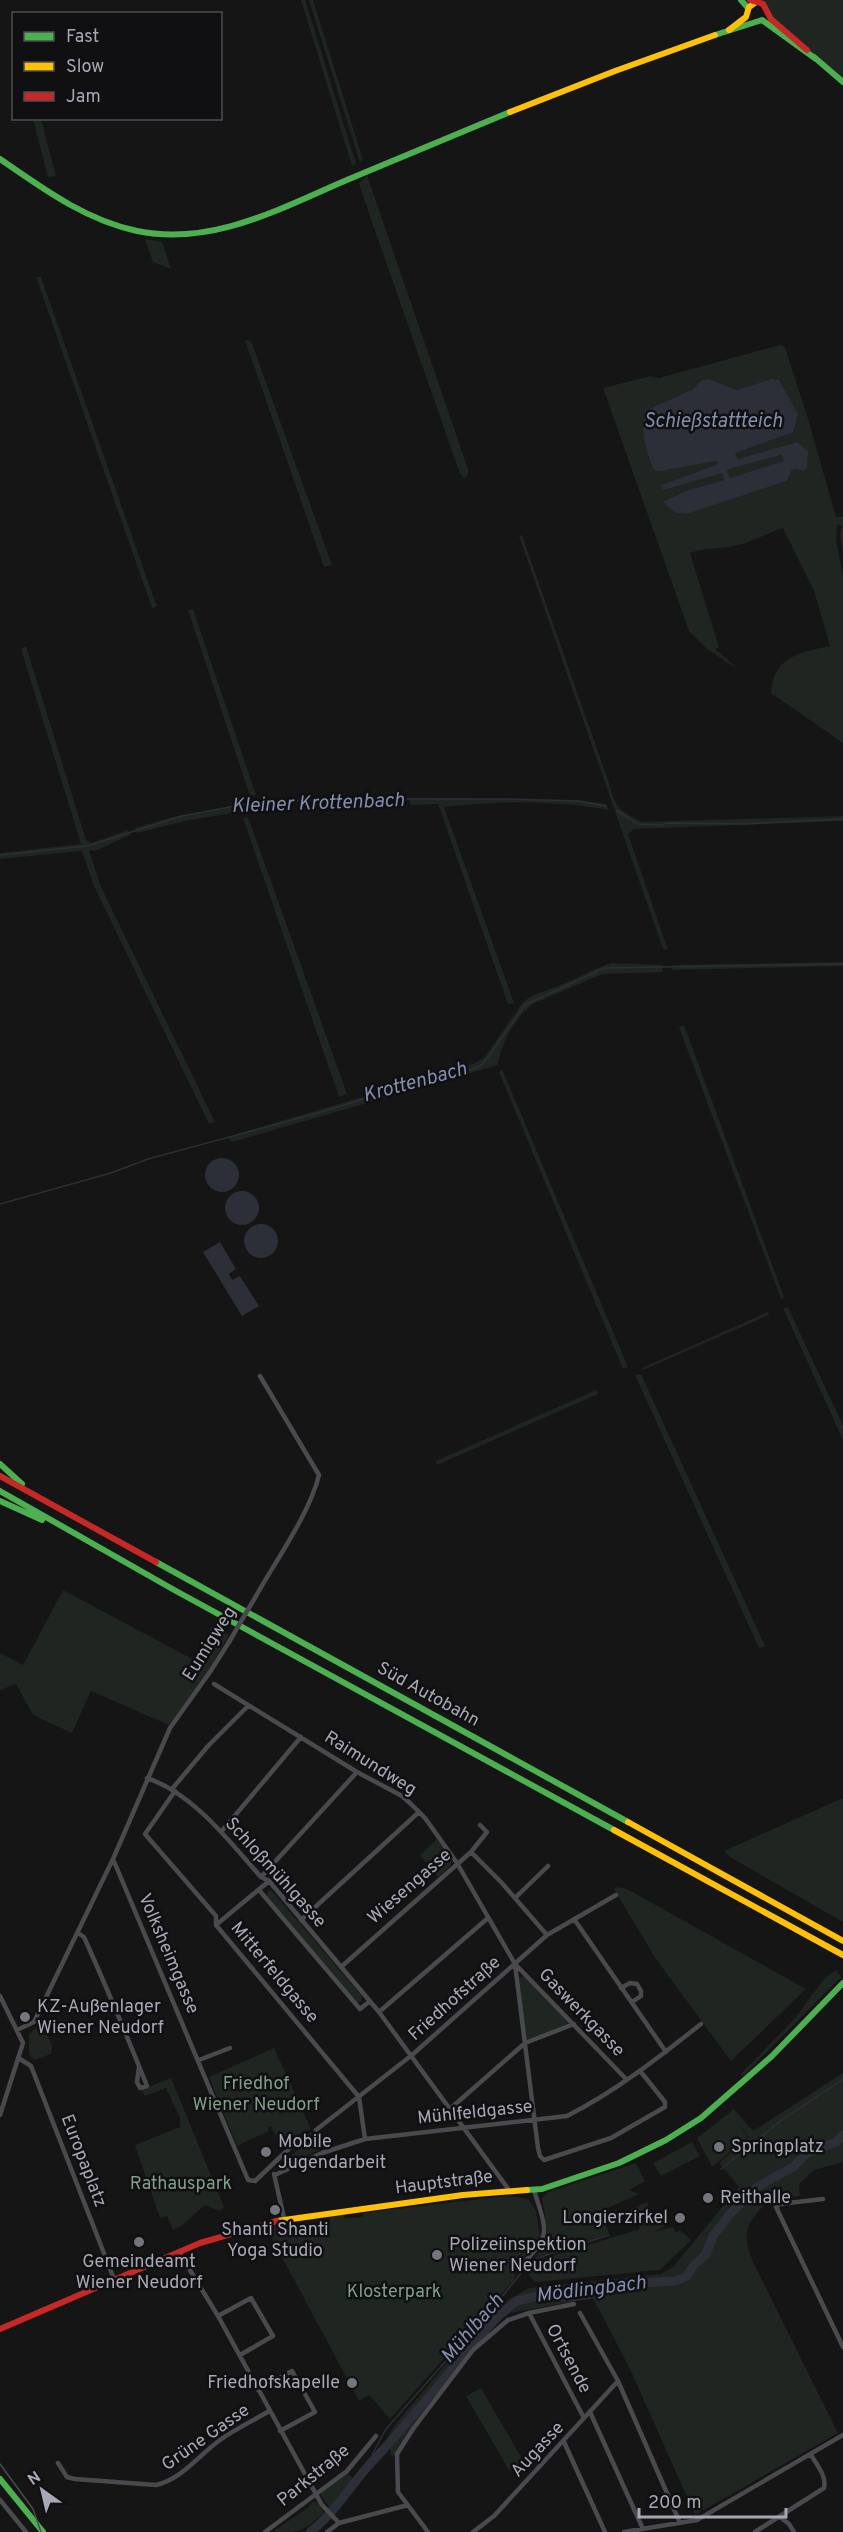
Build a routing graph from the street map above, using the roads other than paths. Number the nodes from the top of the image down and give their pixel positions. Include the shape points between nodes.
1 (741, 0) edge
2 (753, 1) edge
3 (748, 10) junction
4 (764, 17) junction
5 (754, 20) junction
6 (726, 32) junction
7 (842, 81) edge
8 (0, 159) edge
9 (260, 1376) dead end
10 (0, 1464) edge
11 (0, 1476) edge
12 (0, 1491) edge
13 (34, 1496) junction
14 (0, 1501) edge
15 (59, 1526) junction
16 (214, 1684) dead end
17 (248, 1706) junction
18 (301, 1737) junction
19 (357, 1772) junction
20 (147, 1778) junction
21 (174, 1790) junction
22 (419, 1812) junction
23 (480, 1825) dead end
24 (221, 1832) junction
25 (471, 1852) junction
26 (113, 1858) junction
27 (457, 1863) junction
28 (548, 1865) dead end
29 (261, 1877) junction
30 (268, 1881) junction
31 (259, 1890) junction
32 (616, 1895) dead end
33 (514, 1898) junction
34 (488, 1918) junction
35 (574, 1919) junction
36 (301, 1920) junction
37 (216, 1925) junction
38 (78, 1933) junction
39 (548, 1935) junction
40 (843, 1941) edge
41 (843, 1955) edge
42 (515, 1964) junction
43 (341, 1967) junction
44 (843, 1983) edge
45 (621, 1988) junction
46 (0, 1996) edge
47 (370, 2001) junction
48 (632, 2002) junction
49 (379, 2012) junction
50 (574, 2024) junction
51 (701, 2024) dead end
52 (17, 2030) junction
53 (525, 2043) junction
54 (230, 2048) dead end
55 (666, 2052) junction
56 (412, 2055) junction
57 (20, 2059) junction
58 (199, 2060) junction
59 (139, 2067) dead end
60 (641, 2072) junction
61 (627, 2080) junction
62 (359, 2097) junction
63 (451, 2108) junction
64 (0, 2115) edge
65 (535, 2120) junction
66 (464, 2128) junction
67 (316, 2130) dead end
68 (365, 2139) junction
69 (296, 2142) dead end
70 (271, 2166) junction
71 (274, 2175) junction
72 (509, 2190) junction
73 (534, 2190) junction
74 (823, 2199) dead end
75 (284, 2218) junction
76 (179, 2252) junction
77 (520, 2267) dead end
78 (114, 2279) junction
79 (574, 2304) dead end
80 (529, 2313) junction
81 (580, 2313) dead end
82 (218, 2316) junction
83 (0, 2328) edge
84 (843, 2348) edge
85 (240, 2355) junction
86 (618, 2381) junction
87 (258, 2390) junction
88 (269, 2411) junction
89 (590, 2412) junction
90 (584, 2418) junction
91 (280, 2432) junction
92 (843, 2435) edge
93 (376, 2436) dead end
94 (564, 2442) junction
95 (811, 2455) junction
96 (58, 2463) dead end
97 (0, 2479) edge
98 (316, 2495) junction
99 (0, 2500) edge
100 (408, 2505) junction
101 (780, 2517) junction
102 (339, 2523) junction
103 (680, 2523) junction
104 (643, 2529) junction
105 (26, 2532) edge
106 (43, 2532) edge
107 (265, 2532) edge
108 (327, 2532) edge
109 (428, 2532) edge
110 (472, 2532) edge
111 (605, 2532) edge
112 (624, 2532) edge
113 (755, 2532) edge
114 (794, 2532) edge

1 - 3 main road
2 - 3 main road
2 - 4 main road via 764,5
3 - 5 main road
3 - 6 main road
4 - 5 main road
4 - 7 main road
5 - 6 main road
6 - 8 main road via 650,58 362,172 251,222 201,234 159,234 97,219
9 - 20 street, Eumigweg, bridge via 319,1475 256,1596 170,1728
10 - 13 main road
11 - 13 main road, Süd Autobahn
12 - 15 main road, Süd Autobahn
13 - 40 main road, Süd Autobahn
14 - 15 main road
15 - 41 main road, Süd Autobahn
16 - 17 street, Raimundweg
17 - 18 street, Raimundweg
17 - 21 street via 207,1746
18 - 19 street, Raimundweg
18 - 24 street
19 - 22 street, Raimundweg via 402,1796
19 - 29 street
20 - 21 street, Schloßmühlgasse
20 - 26 street, Eumigweg
21 - 24 street, Schloßmühlgasse
21 - 37 street, Mitterfeldgasse via 145,1834 216,1916
22 - 27 street, Raimundweg
22 - 36 street
23 - 25 street, Wiesengasse via 487,1832
24 - 29 street, Schloßmühlgasse
25 - 27 street, Wiesengasse
25 - 33 street
26 - 38 street, Eumigweg
26 - 58 street, Volksheimgasse
27 - 34 street, Raimundweg
27 - 43 street, Wiesengasse
28 - 33 street
29 - 30 street, Schloßmühlgasse
30 - 31 street
30 - 36 street, Schloßmühlgasse
31 - 37 street
31 - 47 street, Schloßmühlgasse via 360,2009
32 - 35 street, Friedhofstraße
33 - 39 street
34 - 42 street, Raimundweg
34 - 49 street
35 - 39 street, Friedhofstraße
35 - 45 street
36 - 43 street, Schloßmühlgasse
37 - 62 street, Mitterfeldgasse
38 - 52 street, Eumigweg via 34,2022
38 - 59 street via 84,1937
39 - 42 street, Friedhofstraße
42 - 50 street, Gaswerkgasse
42 - 53 street
42 - 56 street, Friedhofstraße
43 - 47 street, Schloßmühlgasse
44 - 73 main road, Hauptstraße via 772,2056 701,2118 637,2156
45 - 48 street
45 - 48 street via 637,1984 641,1996
46 - 52 street
47 - 49 street, Schloßmühlgasse
48 - 55 street
49 - 56 street, Schloßmühlgasse
50 - 53 street
50 - 61 street, Gaswerkgasse
51 - 55 street, Mühlfeldgasse
52 - 57 street via 23,2043
53 - 63 street
53 - 65 street
54 - 58 street
55 - 60 street, Mühlfeldgasse
56 - 62 street, Friedhofstraße
56 - 63 street, Schloßmühlgasse
57 - 64 street
57 - 78 street, Europaplatz via 32,2066
58 - 70 street, Volksheimgasse via 248,2180 255,2181
60 - 61 street, Mühlfeldgasse
60 - 65 street via 665,2107 611,2138 544,2160 538,2148
61 - 65 street, Mühlfeldgasse via 567,2116
62 - 67 street, Friedhofstraße
62 - 68 street
63 - 66 street, Schloßmühlgasse
65 - 66 street, Mühlfeldgasse
66 - 68 street, Mühlfeldgasse
66 - 72 street, Schloßmühlgasse
68 - 71 street, Mühlfeldgasse
69 - 70 street
70 - 71 street
71 - 75 street
72 - 73 main road, Hauptstraße
72 - 75 main road, Hauptstraße
73 - 77 street via 545,2234 542,2243
74 - 84 street via 776,2207
75 - 76 main road, Hauptstraße
76 - 78 main road, Hauptstraße
76 - 82 street
78 - 83 main road, Hauptstraße
79 - 80 street
80 - 90 street, Ortsende
80 - 100 street via 508,2320 480,2342 407,2438 397,2454 397,2475 398,2492
81 - 86 street
82 - 85 street
82 - 85 street via 251,2298 273,2336
85 - 87 street
86 - 89 street, Augasse
86 - 103 street
87 - 88 street
87 - 91 street via 292,2371 315,2412
88 - 91 street
88 - 96 street, Grüne Gasse via 222,2439 175,2478 156,2485 66,2477
89 - 90 street, Augasse
89 - 104 street
90 - 94 street, Augasse
91 - 98 street
92 - 95 street
93 - 98 street, Parkstraße via 347,2470
94 - 110 street, Augasse via 494,2516
94 - 111 street
95 - 101 street via 823,2476 824,2488
95 - 103 street via 697,2520
97 - 106 main road
98 - 102 street
98 - 107 street, Parkstraße
99 - 105 street
100 - 102 street
100 - 109 street
101 - 113 street
101 - 114 street
102 - 108 street
103 - 104 street
104 - 112 street

